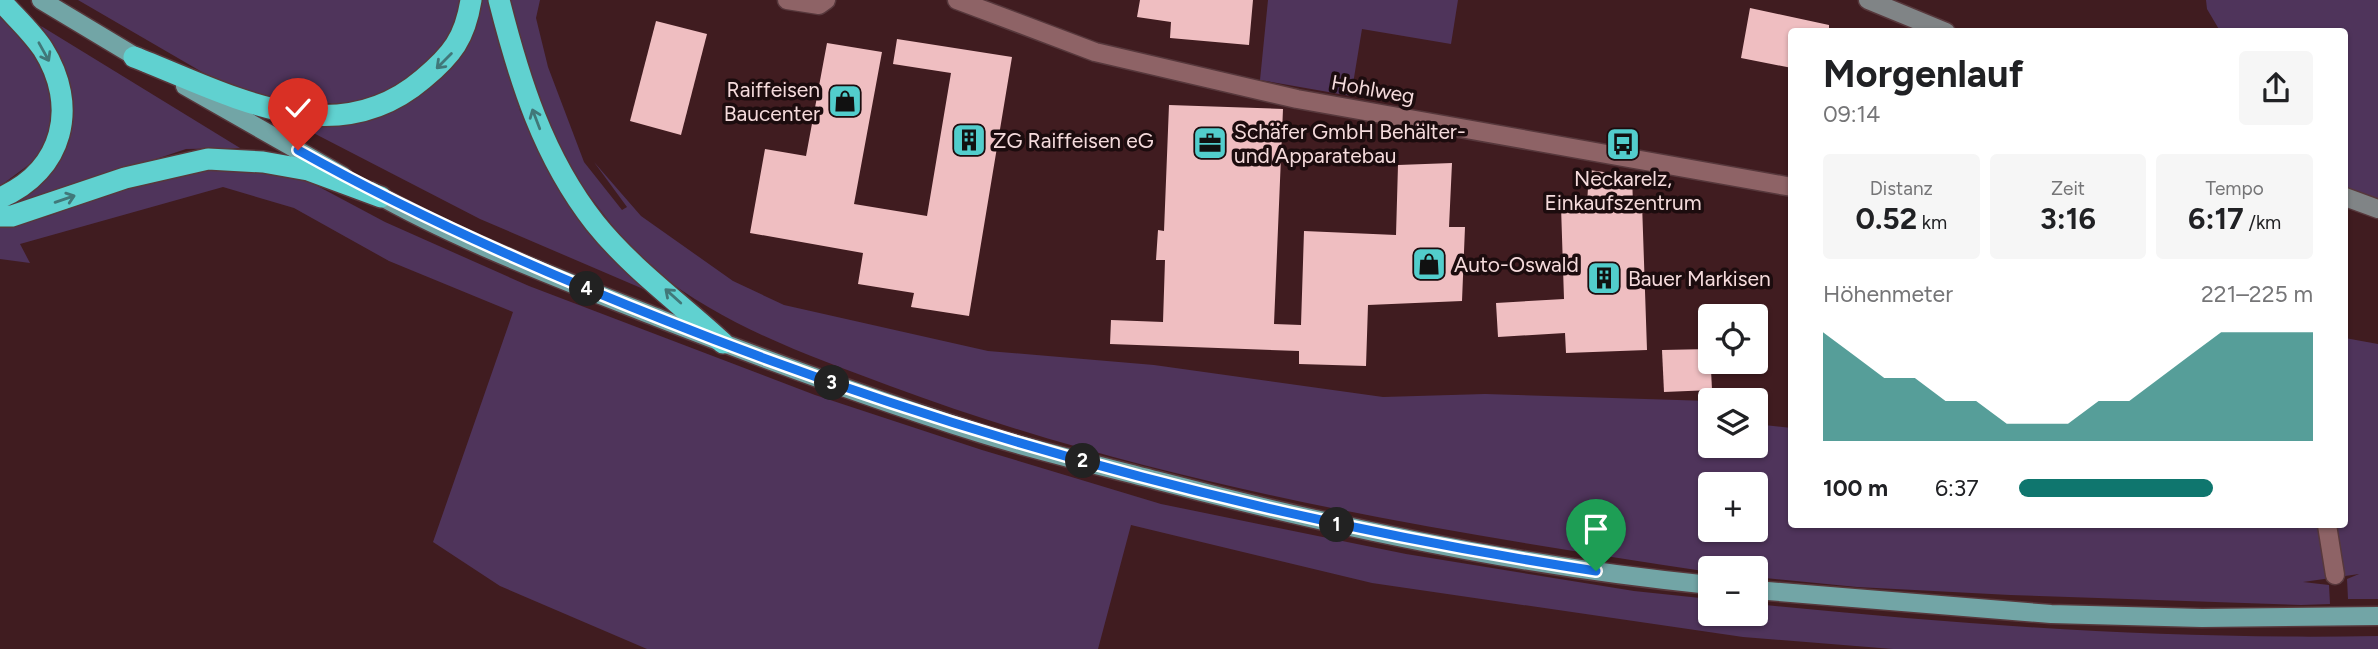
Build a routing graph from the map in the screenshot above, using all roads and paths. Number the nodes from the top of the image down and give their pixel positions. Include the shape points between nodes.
1 (0, 0) edge
2 (41, 0) edge
3 (471, 0) edge
4 (499, 0) edge
5 (788, 0) edge
6 (826, 0) edge
7 (1867, 0) edge
8 (959, 1) edge
9 (1936, 28) edge
10 (134, 57) junction
11 (1788, 186) edge
12 (381, 197) junction
13 (0, 198) edge
14 (2348, 198) edge
15 (2378, 209) edge
16 (0, 216) edge
17 (723, 343) junction
18 (2328, 528) edge
19 (2335, 575) dead end
20 (1698, 583) edge
21 (1768, 591) edge
22 (2378, 616) edge

1 -> 13 highway via 45,52 62,91 62,129 57,144 43,167
2 - 10 main road
3 -> 10 highway via 464,30 450,57 412,89 368,111 314,118 261,108
17 -> 4 highway via 629,258 576,197 541,133 517,69
5 - 6 street via 818,5
7 - 9 street
8 - 11 street, Hohlweg via 1095,52 1297,99
10 - 12 main road
16 -> 12 highway via 125,178 208,159 308,170
12 - 17 main road via 513,258
14 - 15 street
17 - 20 main road via 980,433 1289,514 1490,555
18 - 19 street
21 - 22 main road via 2050,614

